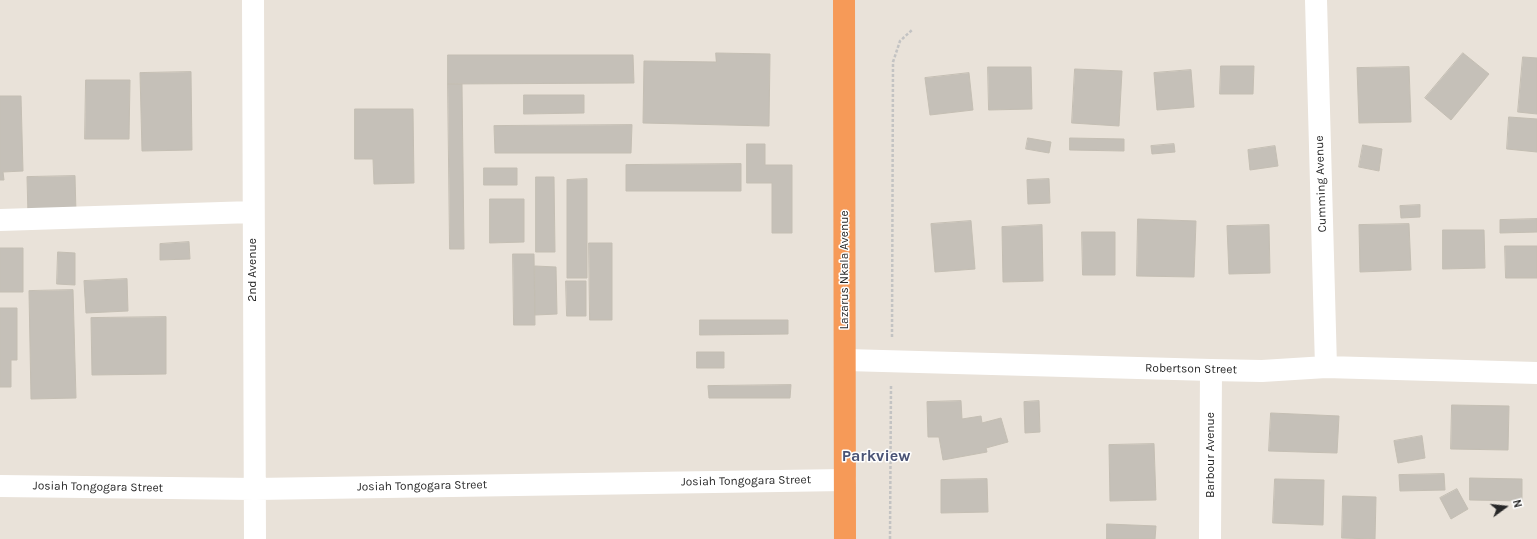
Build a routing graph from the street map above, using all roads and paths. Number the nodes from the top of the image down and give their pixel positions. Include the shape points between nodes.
1 (253, 0) edge
2 (844, 0) edge
3 (1316, 0) edge
4 (912, 30) dead end
5 (253, 212) junction
6 (0, 220) edge
7 (846, 360) junction
8 (892, 361) junction
9 (1326, 367) junction
10 (1211, 370) junction
11 (1537, 373) edge
12 (845, 480) junction
13 (0, 486) edge
14 (255, 489) junction
15 (255, 539) edge
16 (845, 539) edge
17 (890, 539) edge
18 (1210, 539) edge

1 - 5 street, 2nd Avenue
2 - 7 highway, Lazarus Nkala Avenue
3 - 9 street, Cumming Avenue
4 - 8 path via 900,41 893,62
5 - 6 street
5 - 14 street, 2nd Avenue
7 - 8 street, Robertson Street
7 - 12 highway, Lazarus Nkala Avenue
8 - 10 street, Robertson Street
8 - 17 path
9 - 10 street, Robertson Street
9 - 11 street, Robertson Street
10 - 18 street, Barbour Avenue
12 - 14 street, Josiah Tongogara Street
12 - 16 highway, Lazarus Nkala Avenue
13 - 14 street, Josiah Tongogara Street
14 - 15 street, 2nd Avenue

